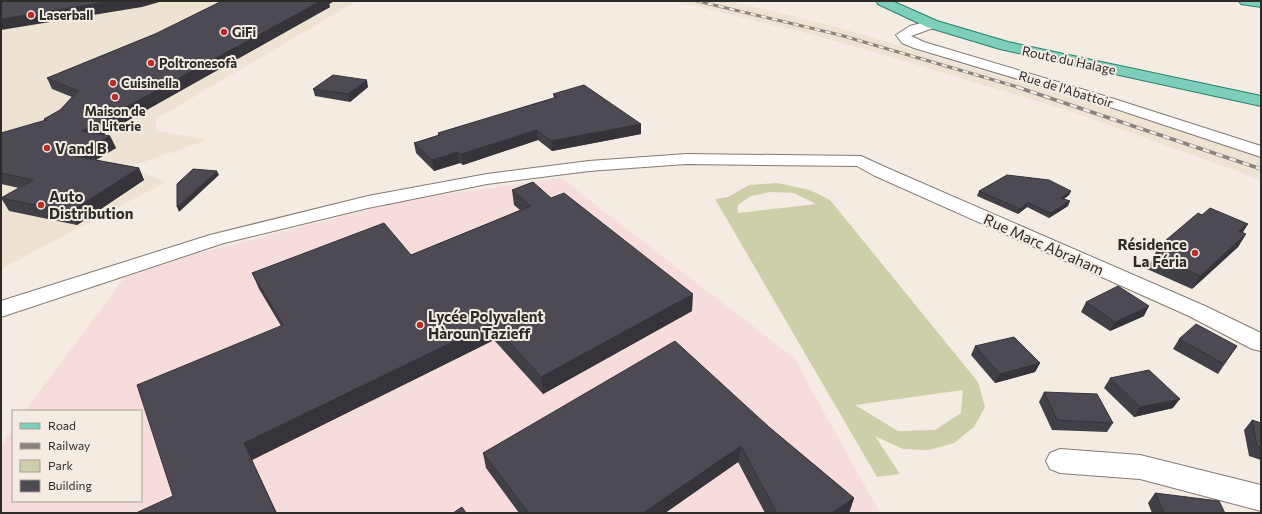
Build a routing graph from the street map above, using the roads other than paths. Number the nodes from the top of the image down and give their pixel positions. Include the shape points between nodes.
1 (882, 1) edge
2 (1245, 1) edge
3 (1261, 3) edge
4 (932, 24) junction
5 (1261, 100) edge
6 (1261, 152) edge
7 (1, 310) edge
8 (1261, 343) edge
9 (1060, 461) dead end
10 (1250, 495) edge
11 (1259, 513) edge

1 - 4 main road, Route du Halage
2 - 3 main road
4 - 5 main road, Route du Halage via 1005,46
4 - 6 street, Rue de l'Abattoir via 914,28 903,35 918,46 1103,100
7 - 8 street, Rue Marc Abraham via 232,235 376,200 487,179 686,159 823,160 861,161 1197,311
9 - 10 street via 1140,466
10 - 11 street

